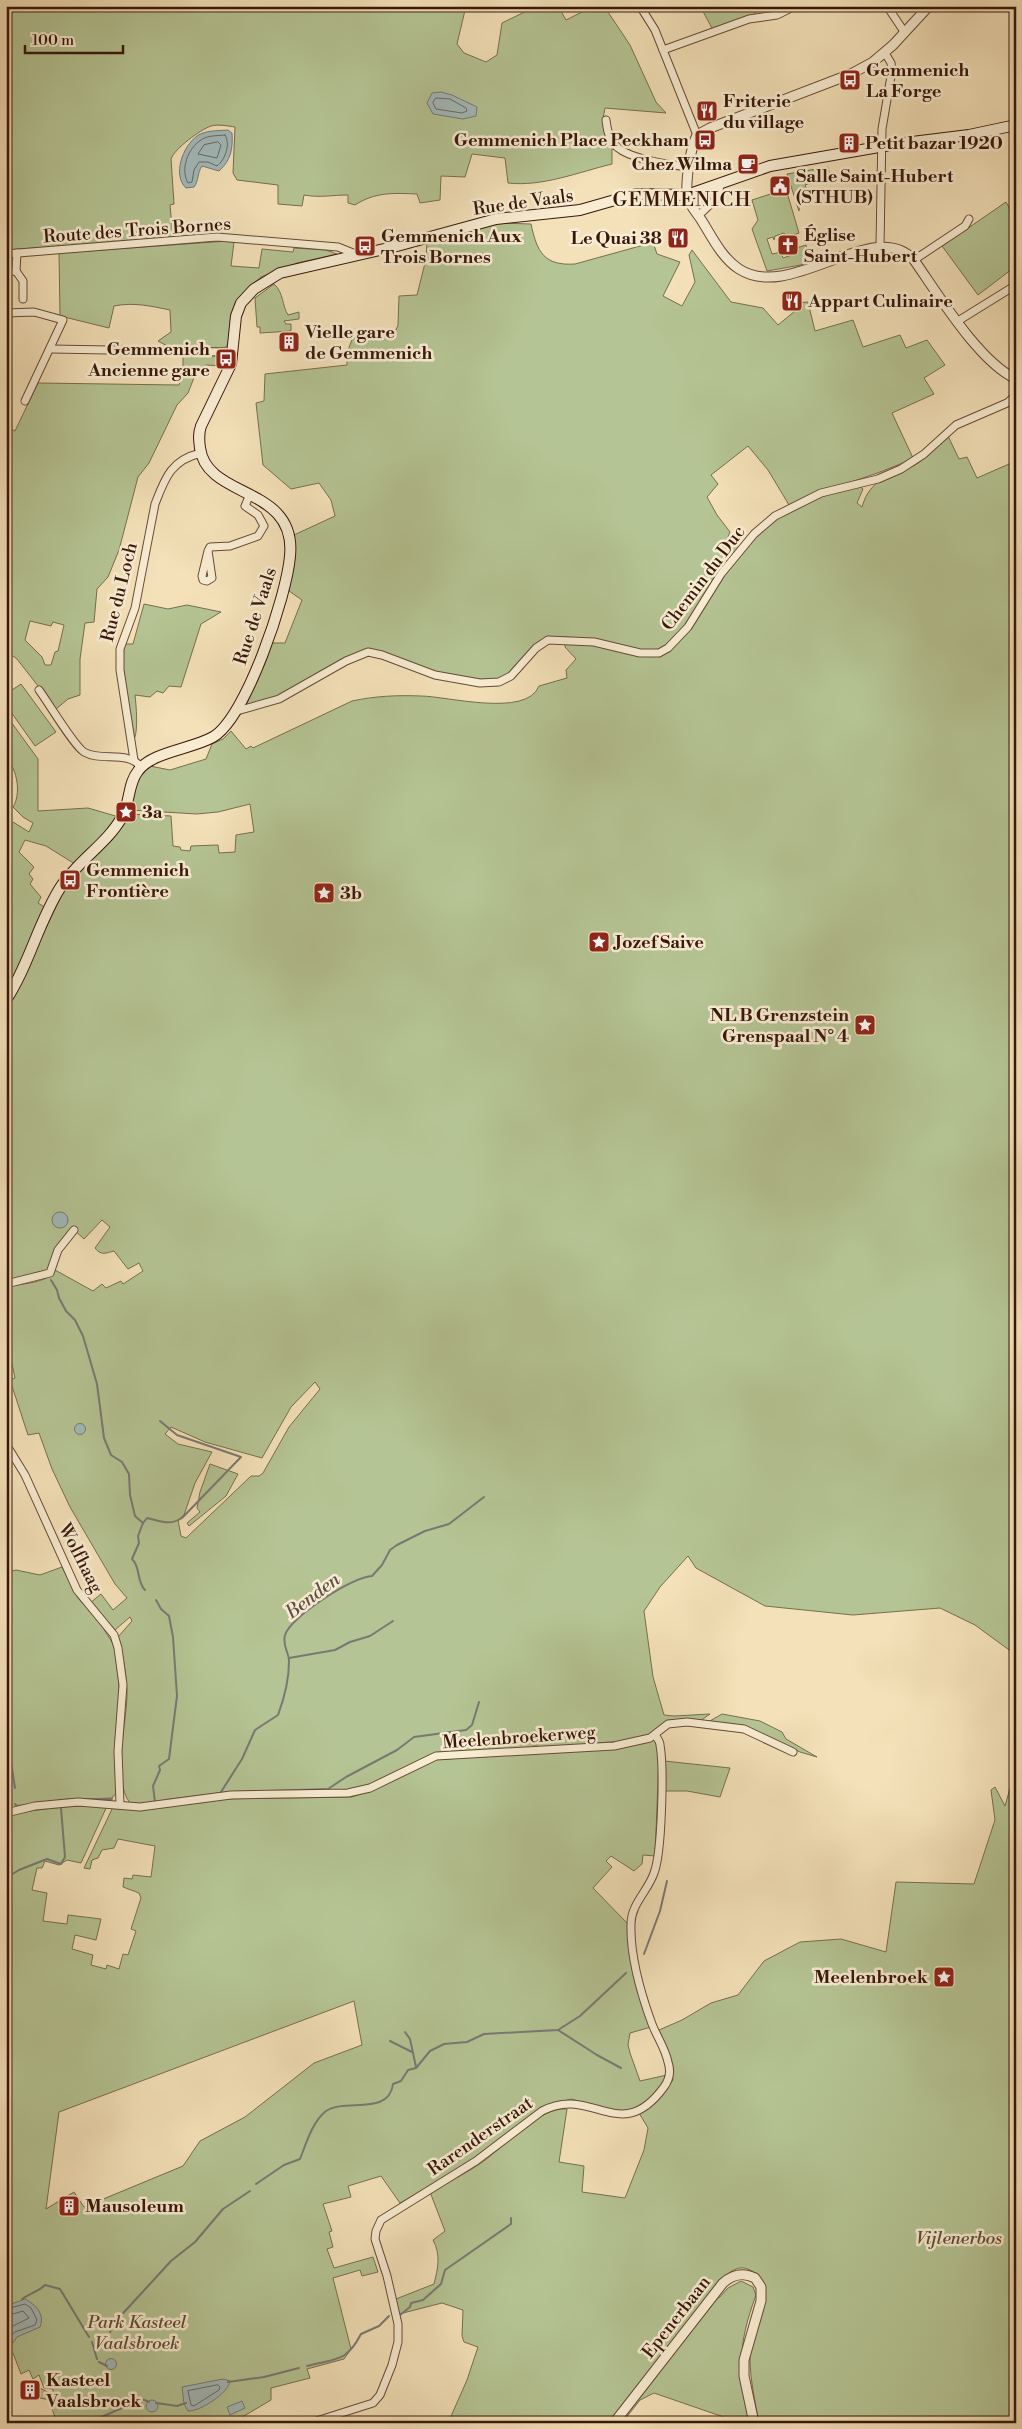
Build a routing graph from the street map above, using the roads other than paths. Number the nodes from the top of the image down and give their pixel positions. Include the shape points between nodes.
1 (640, 6) edge
2 (795, 6) edge
3 (887, 6) edge
4 (929, 6) edge
5 (905, 33) junction
6 (663, 50) junction
7 (885, 53) junction
8 (606, 120) dead end
9 (1016, 125) edge
10 (697, 135) junction
11 (882, 147) junction
12 (690, 167) junction
13 (720, 185) junction
14 (687, 195) junction
15 (698, 216) junction
16 (969, 219) dead end
17 (880, 246) junction
18 (17, 253) junction
19 (6, 254) edge
20 (358, 255) junction
21 (914, 260) junction
22 (16, 271) junction
23 (6, 272) edge
24 (1016, 285) edge
25 (23, 300) dead end
26 (6, 313) edge
27 (958, 321) junction
28 (51, 349) junction
29 (233, 354) junction
30 (1016, 379) edge
31 (1016, 395) edge
32 (25, 401) dead end
33 (201, 453) junction
34 (250, 494) junction
35 (208, 551) dead end
36 (39, 690) dead end
37 (237, 711) junction
38 (138, 763) junction
39 (6, 1000) edge
40 (74, 1230) dead end
41 (6, 1284) edge
42 (6, 1444) edge
43 (655, 1735) junction
44 (793, 1752) dead end
45 (120, 1804) junction
46 (6, 1813) edge
47 (310, 2423) edge
48 (614, 2423) edge
49 (754, 2423) edge

1 - 6 street
2 - 6 street via 777,15 748,19
3 - 5 street
4 - 5 street
5 - 7 street
6 - 10 street
7 - 10 street via 851,74
7 - 11 street via 892,70
8 - 12 street via 609,137 623,150 654,163
9 - 11 main road, Rue de Vaals
10 - 12 street
11 - 13 main road, Rue de Vaals via 770,166
11 - 17 street
12 - 14 street
13 - 14 main road, Rue de Vaals
13 - 15 street via 718,197
14 - 15 street
14 - 20 main road, Rue de Vaals via 636,194 580,210 496,219
15 - 17 street via 726,258 738,268 759,277 793,272
16 - 21 street via 965,226
17 - 21 street via 896,247
18 - 19 street, Route des Trois Bornes
18 - 20 street, Route des Trois Bornes via 217,237 338,247
18 - 22 street
20 - 29 main road, Rue de Vaals via 280,272 254,289 241,303 236,316
21 - 27 street
22 - 23 street
22 - 25 street via 23,281
24 - 27 street
26 - 28 street via 34,312 63,320
27 - 30 street via 991,360
28 - 29 street
28 - 32 street
29 - 33 main road, Rue de Vaals via 229,370 199,431
31 - 37 street, Chemin du Duc via 1008,403 956,425 924,454 901,469 878,479 821,493 775,516 754,534 721,574 688,627 664,651 640,653 594,642 548,640 536,648 511,676 499,682 480,683 435,675 368,652 279,699
33 - 34 main road, Rue de Vaals via 214,473
33 - 38 street, Rue du Loch via 174,465 160,489 135,608 120,648 120,670
34 - 35 street via 245,506 258,514 264,526 258,536 230,546 212,546
34 - 37 main road, Rue de Vaals via 269,505 282,519 289,535 290,555 278,610
36 - 38 street via 84,753
37 - 38 main road, Rue de Vaals via 214,736
38 - 39 main road via 127,807 118,822 58,890 23,971
40 - 41 street via 58,1250 50,1274
42 - 45 street, Wolfhaag via 25,1475 77,1590 114,1635 123,1685 118,1751
43 - 44 street, Meelenbroekerweg via 668,1724 711,1724 752,1732
43 - 45 street, Meelenbroekerweg via 614,1746 436,1756 370,1788 348,1793 231,1795 140,1807
43 - 47 street, Rarenderstraat via 661,1760 659,1847 654,1874 636,1905 631,1925 648,2011 668,2062 668,2081 657,2096 632,2114 573,2103 553,2105 476,2161 381,2220 375,2239 393,2301 398,2335 392,2365 380,2395 372,2403
45 - 46 street, Meelenbroekerweg via 54,1804
48 - 49 street, Epenerbaan via 723,2283 742,2274 754,2278 762,2292 744,2360

